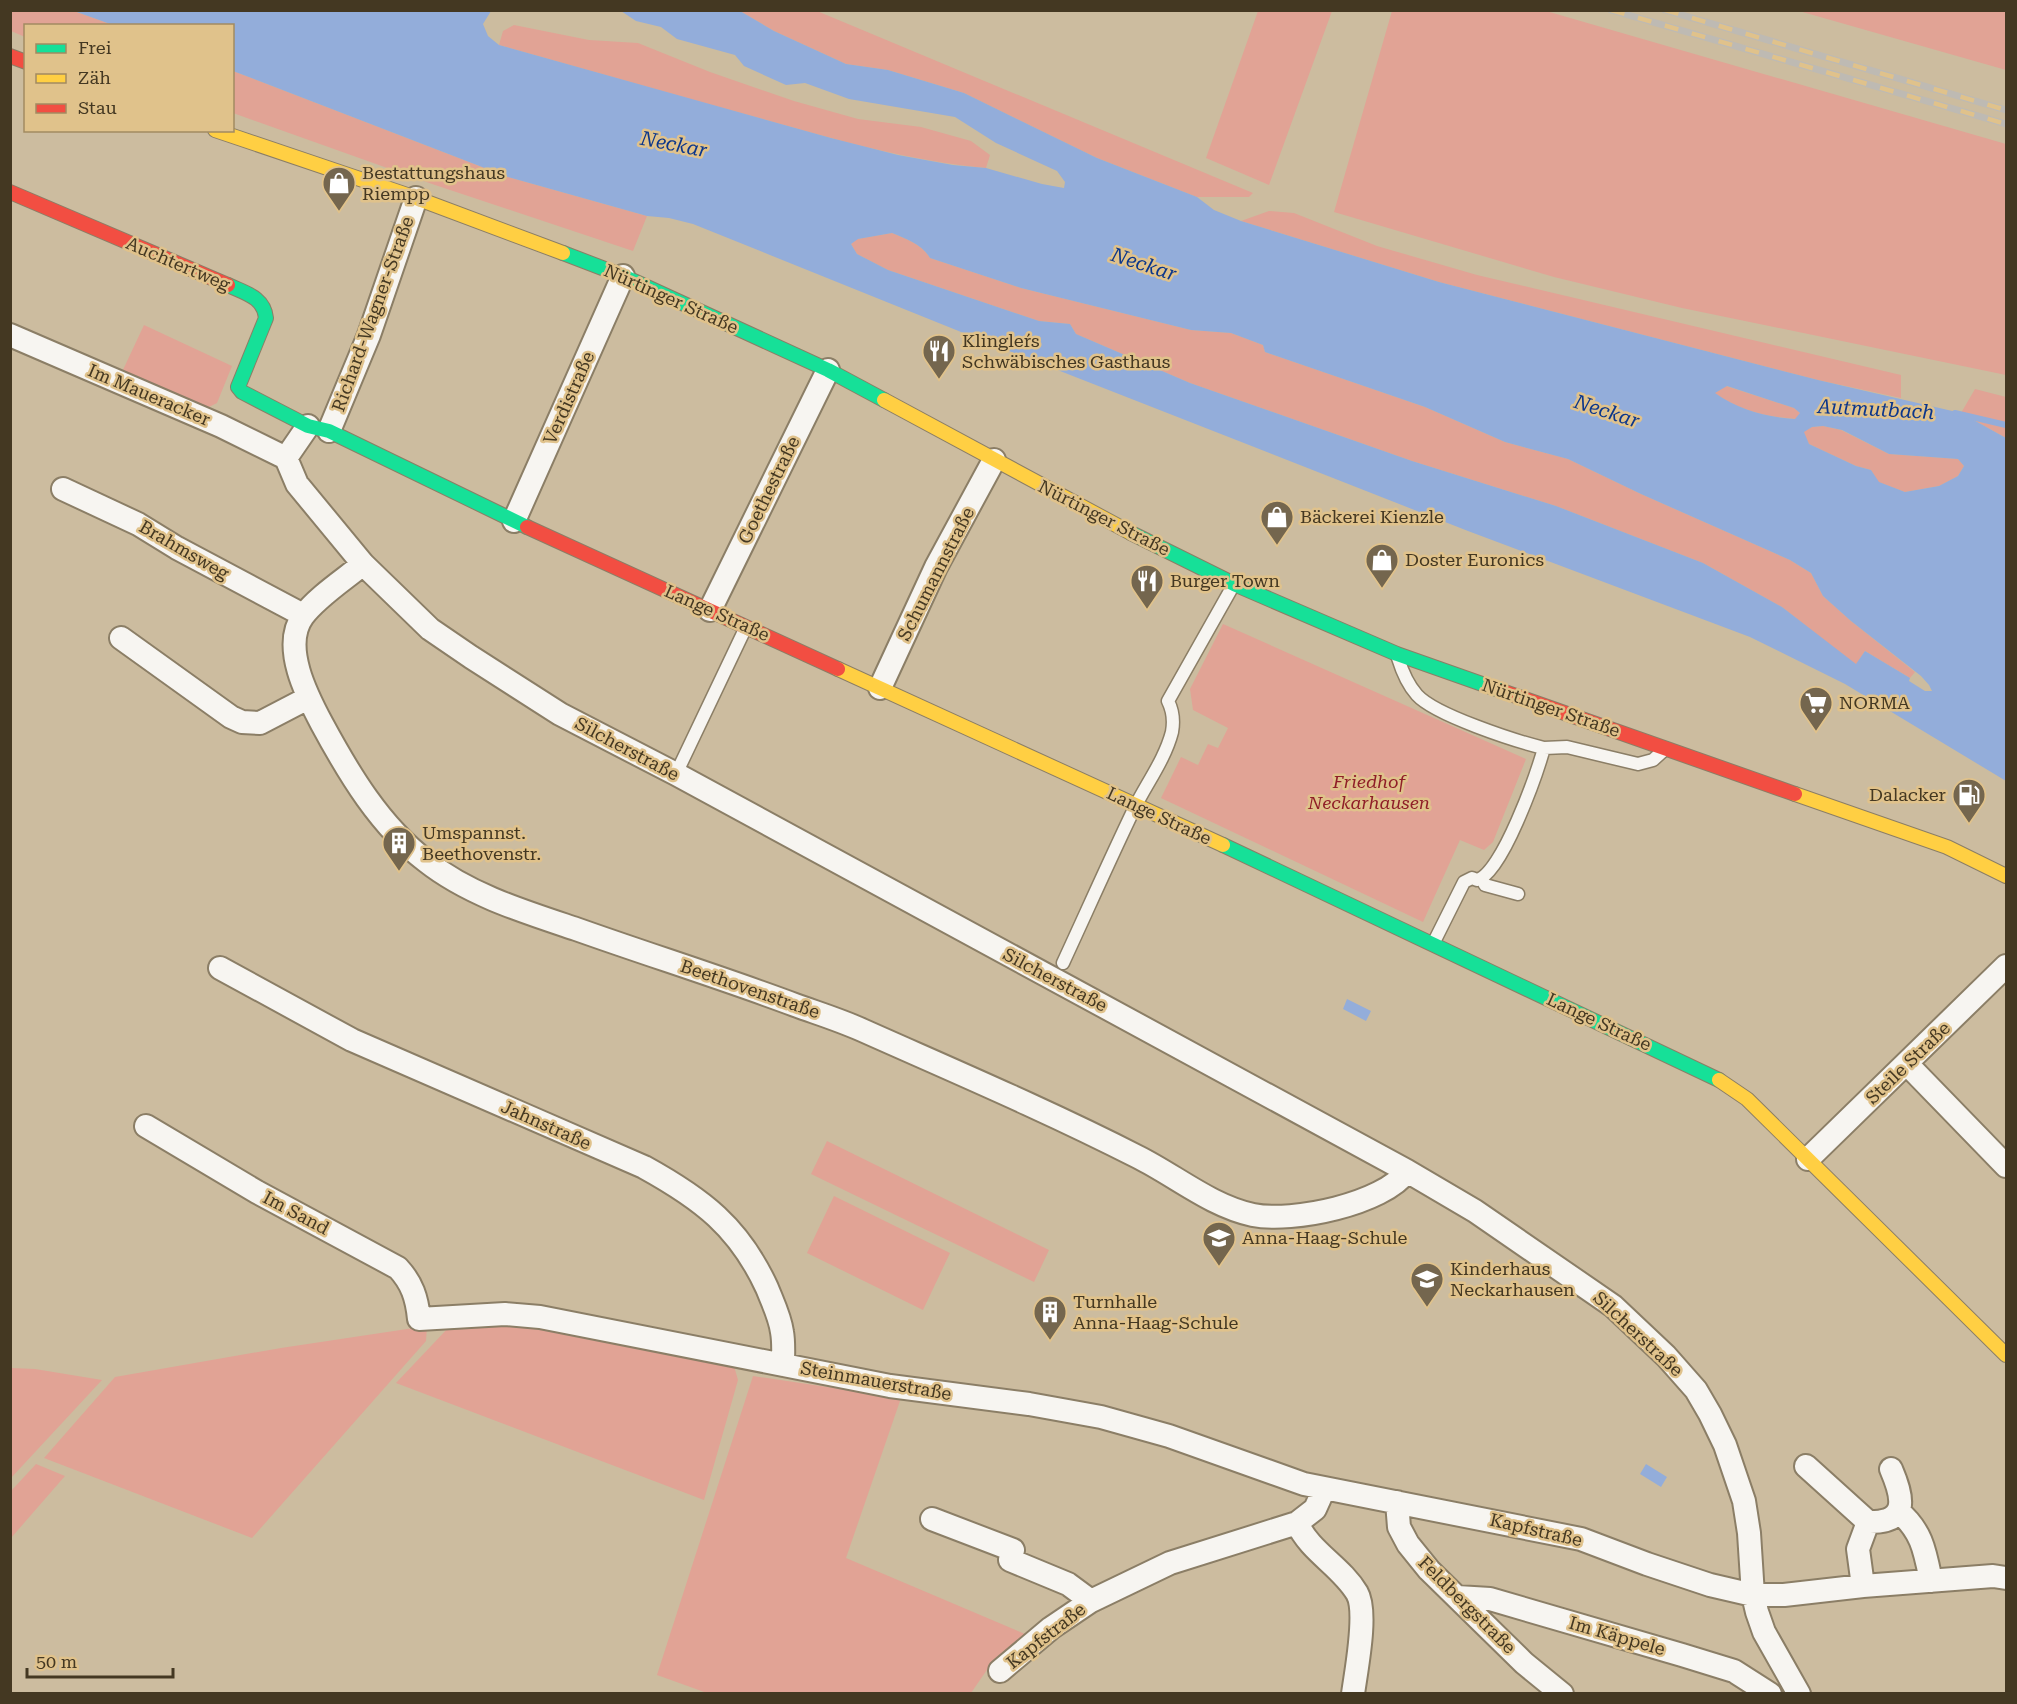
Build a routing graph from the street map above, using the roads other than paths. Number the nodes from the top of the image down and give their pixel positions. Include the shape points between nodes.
1 (221, 132) edge
2 (10, 192) edge
3 (416, 198) junction
4 (623, 276) junction
5 (10, 334) edge
6 (828, 370) junction
7 (238, 387) joint
8 (319, 428) junction
9 (286, 458) junction
10 (994, 460) junction
11 (63, 489) dead end
12 (514, 521) junction
13 (363, 564) junction
14 (1234, 584) junction
15 (710, 610) junction
16 (303, 615) junction
17 (746, 626) junction
18 (121, 638) dead end
19 (1397, 654) junction
20 (880, 688) junction
21 (308, 698) junction
22 (1544, 748) junction
23 (1666, 748) junction
24 (676, 774) junction
25 (1136, 805) junction
26 (2007, 876) edge
27 (1482, 879) junction
28 (1518, 894) dead end
29 (1434, 943) junction
30 (1063, 963) dead end
31 (2007, 966) edge
32 (220, 968) dead end
33 (1907, 1064) junction
34 (146, 1126) dead end
35 (1808, 1159) junction
36 (2007, 1167) edge
37 (1407, 1170) junction
38 (419, 1319) joint
39 (2007, 1355) edge
40 (783, 1365) junction
41 (1806, 1466) dead end
42 (1891, 1469) dead end
43 (1324, 1489) junction
44 (1397, 1502) junction
45 (1898, 1511) junction
46 (932, 1519) dead end
47 (1868, 1522) junction
48 (1297, 1523) junction
49 (2007, 1578) edge
50 (1931, 1581) junction
51 (1863, 1586) junction
52 (1753, 1595) junction
53 (1457, 1597) junction
54 (1091, 1601) junction
55 (1000, 1671) dead end
56 (1552, 1690) edge
57 (1353, 1694) edge
58 (1770, 1694) edge
59 (1799, 1694) edge

1 - 3 street, Nürtinger Straße
2 - 7 street, Auchtertweg via 255,297 265,309 266,318
3 - 4 street, Nürtinger Straße
3 - 8 street, Richard-Wagner-Straße via 369,335
4 - 6 street, Nürtinger Straße
4 - 12 street, Verdistraße
5 - 9 street, Im Maueracker
6 - 10 street, Nürtinger Straße
6 - 15 street, Goethestraße
7 - 8 street, Lange Straße
8 - 9 street
8 - 12 street, Lange Straße
9 - 13 street, Silcherstraße via 297,484
10 - 14 street, Nürtinger Straße
10 - 20 street, Schumannstraße via 936,567
11 - 16 street, Brahmsweg via 138,524
12 - 15 street, Lange Straße
13 - 16 street
13 - 24 street, Silcherstraße via 430,629 471,657 560,714
14 - 19 street, Nürtinger Straße
14 - 25 lane via 1168,701 1172,732
15 - 17 street, Lange Straße
16 - 21 street, Beethovenstraße via 295,644 300,680
17 - 20 street, Lange Straße
17 - 24 lane
18 - 21 street via 242,722 260,723
19 - 22 lane via 1402,673 1417,696 1439,711
19 - 23 street, Nürtinger Straße
20 - 25 street, Lange Straße
21 - 37 street, Beethovenstraße via 341,760 398,836 427,863 510,906 856,1027 1140,1157 1225,1206 1255,1216 1288,1217 1330,1210 1385,1191
22 - 23 lane via 1567,747 1638,764 1653,760
22 - 27 lane via 1509,841
23 - 26 street, Nürtinger Straße via 1947,848
24 - 37 street, Silcherstraße
25 - 29 street, Lange Straße
25 - 30 lane
27 - 28 lane via 1485,885
27 - 29 lane via 1464,882
29 - 35 street, Lange Straße via 1715,1077 1747,1100
31 - 33 street, Steile Straße
32 - 40 street, Jahnstraße via 351,1040 644,1167 683,1189 717,1215 757,1266 777,1311 783,1334
33 - 35 street, Steile Straße
33 - 36 street
34 - 38 street, Im Sand via 257,1192 398,1268 414,1291
35 - 39 street, Lange Straße
37 - 52 street, Silcherstraße via 1475,1211 1613,1306 1689,1381 1710,1414 1744,1501
38 - 40 street, Steinmauerstraße via 505,1314 540,1317
40 - 43 street, Steinmauerstraße via 890,1386 1101,1417
41 - 47 street
42 - 45 street via 1900,1491
43 - 44 street, Kapfstraße
43 - 48 street, Kapfstraße via 1315,1509
44 - 52 street, Kapfstraße via 1581,1539 1710,1585
44 - 53 street, Feldbergstraße via 1400,1527 1408,1544
45 - 47 street via 1887,1521
45 - 50 street via 1919,1536
46 - 54 street, Kapfstraße via 1013,1550 1010,1560 1068,1584
47 - 51 street via 1858,1549
48 - 54 street, Kapfstraße via 1170,1563
48 - 57 street via 1304,1538 1357,1593 1361,1604
49 - 50 street, Kapfstraße
50 - 51 street, Kapfstraße
51 - 52 street, Kapfstraße
52 - 59 street via 1764,1632
53 - 56 street, Feldbergstraße
53 - 58 street, Im Käppele via 1490,1599 1734,1671
54 - 55 street, Kapfstraße

